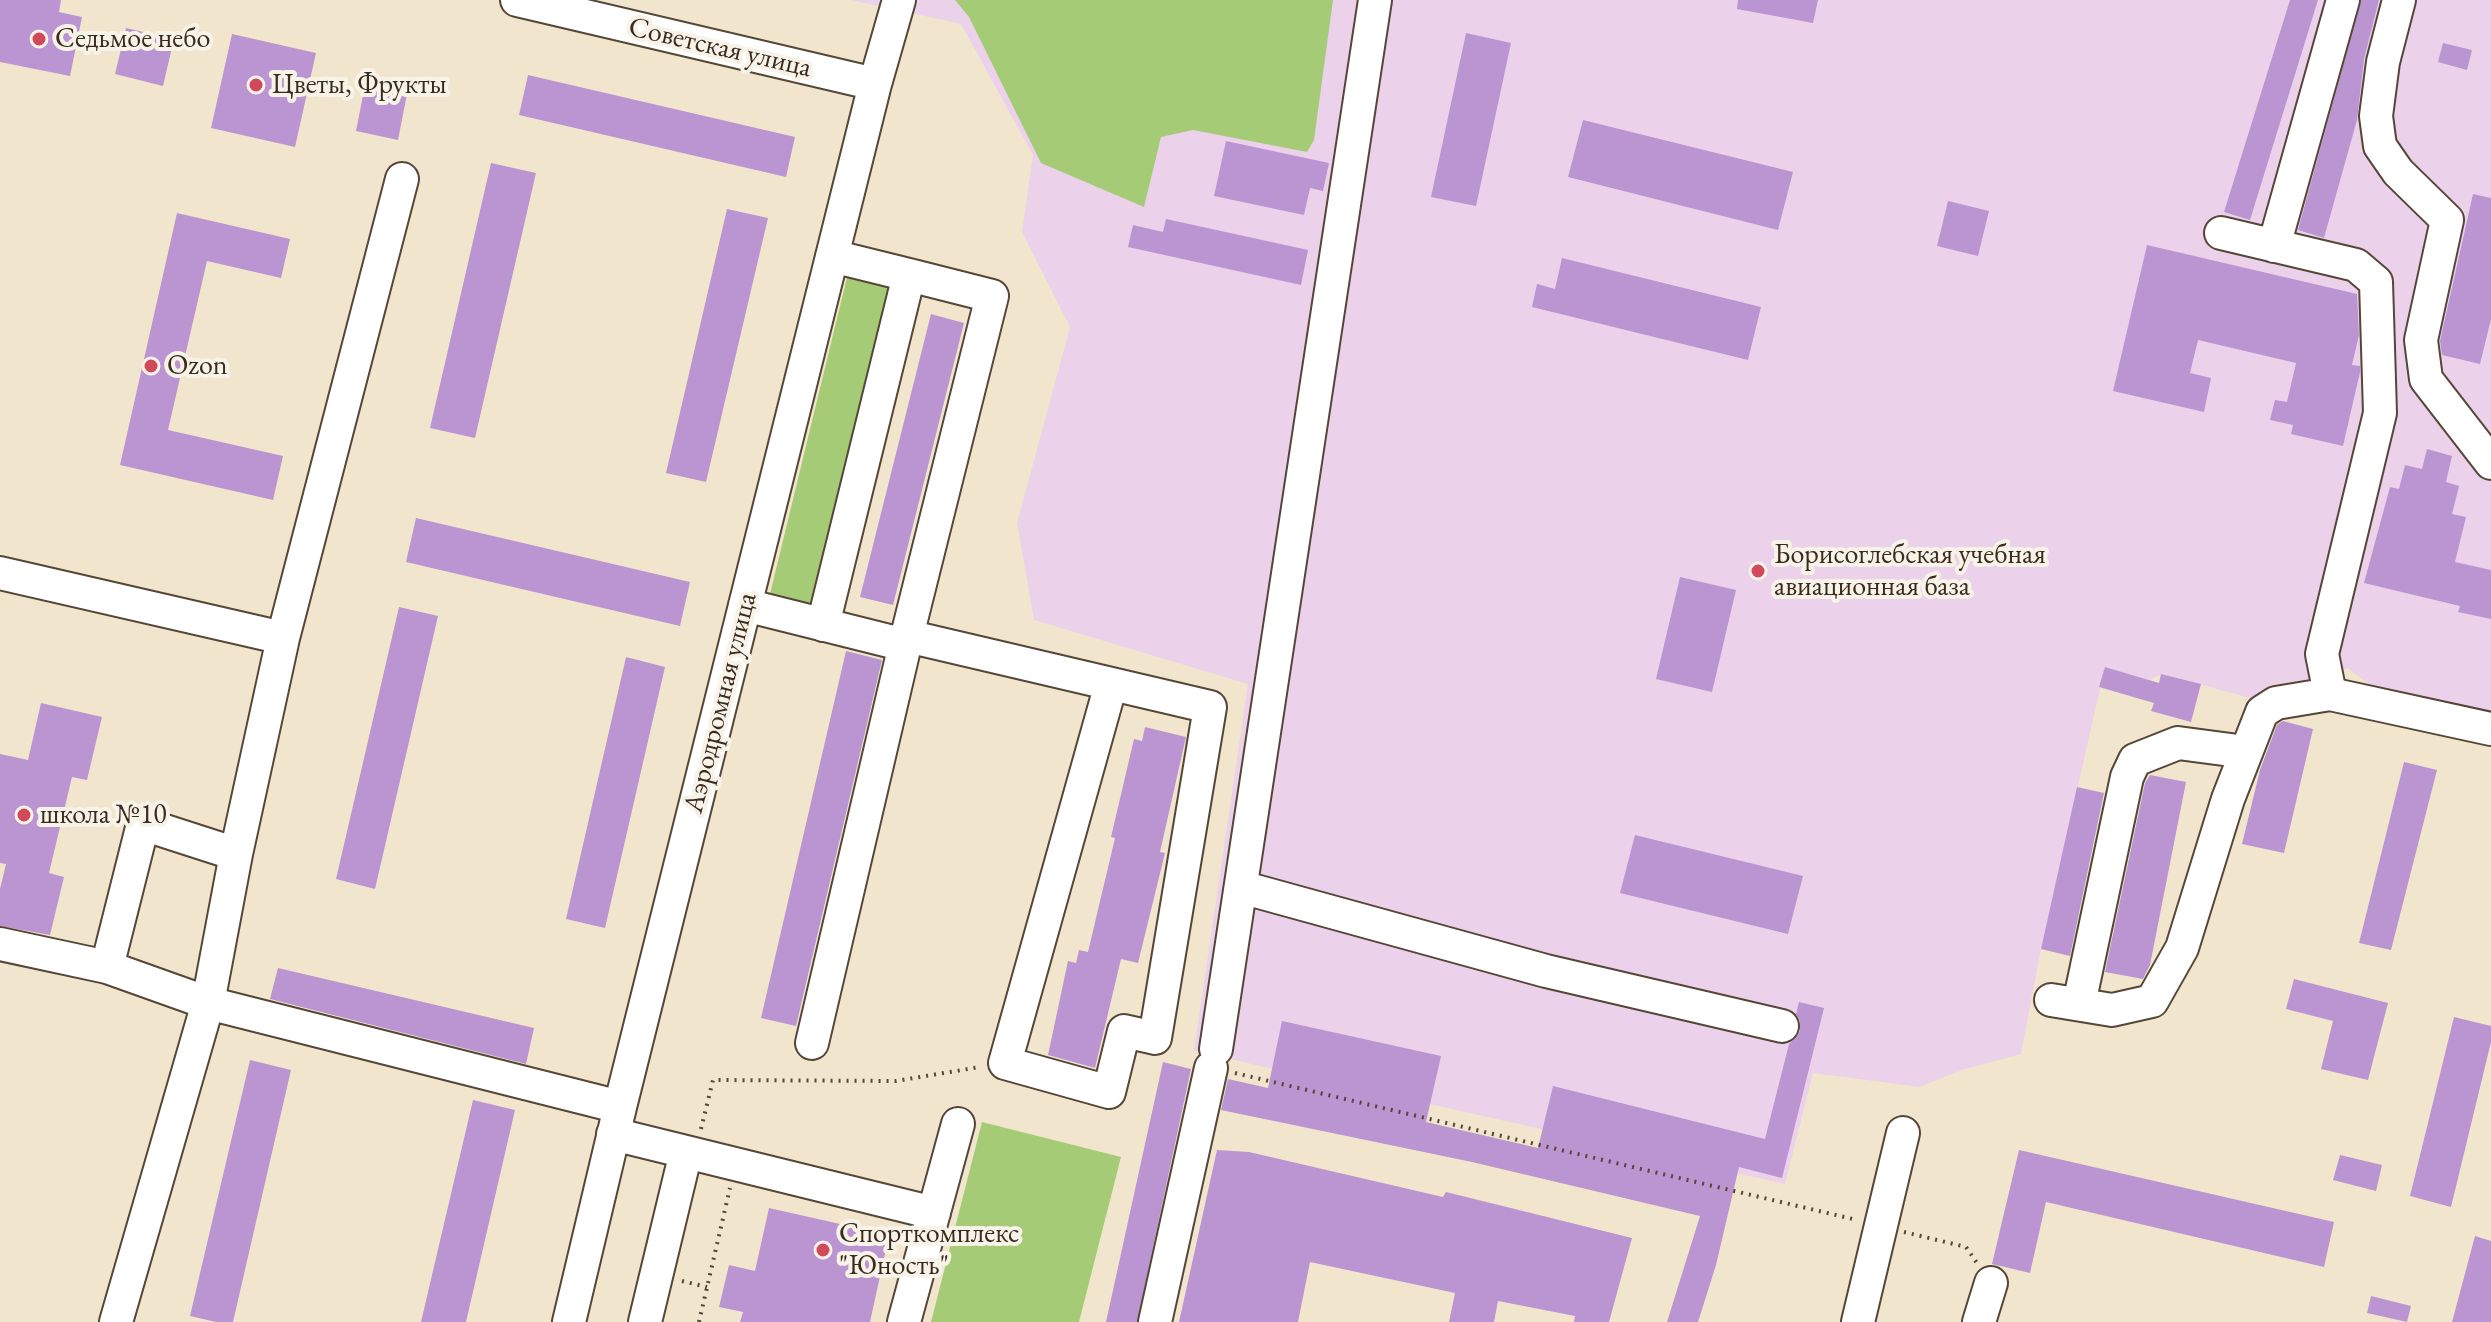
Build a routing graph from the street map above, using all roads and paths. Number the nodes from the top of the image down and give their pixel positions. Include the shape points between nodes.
1 (517, 0) edge
2 (899, 0) edge
3 (1375, 0) edge
4 (2343, 0) edge
5 (2399, 0) edge
6 (875, 84) junction
7 (402, 179) dead end
8 (2221, 233) dead end
9 (2274, 246) junction
10 (832, 256) junction
11 (909, 275) junction
12 (2491, 463) edge
13 (0, 573) edge
14 (745, 605) junction
15 (823, 625) junction
16 (283, 638) junction
17 (906, 640) junction
18 (1111, 684) junction
19 (2330, 694) junction
20 (2491, 729) edge
21 (2246, 752) junction
22 (236, 854) junction
23 (1241, 887) junction
24 (0, 944) edge
25 (107, 967) junction
26 (208, 1003) junction
27 (1782, 1026) dead end
28 (812, 1043) dead end
29 (1213, 1058) junction
30 (1005, 1063) junction
31 (616, 1121) junction
32 (958, 1124) dead end
33 (1903, 1133) dead end
34 (693, 1154) junction
35 (736, 1165) junction
36 (934, 1213) junction
37 (1882, 1226) junction
38 (670, 1278) dead end
39 (1991, 1283) joint
40 (707, 1287) junction
41 (116, 1322) edge
42 (569, 1322) edge
43 (645, 1322) edge
44 (699, 1322) edge
45 (904, 1322) edge
46 (1155, 1322) edge
47 (1858, 1322) edge
48 (1979, 1322) edge

1 - 6 street, Советская улица
2 - 6 street, Аэродромная улица
3 - 23 street
4 - 9 street
5 - 12 street via 2383,62 2376,116 2380,146 2398,172 2447,220 2421,340 2426,379
6 - 10 street, Аэродромная улица
7 - 16 street
8 - 9 street
9 - 19 street via 2356,265 2376,282 2380,413 2322,654
10 - 11 street
10 - 14 street, Аэродромная улица
11 - 15 street
11 - 17 street via 992,296
13 - 16 street
14 - 15 street
14 - 31 street, Аэродромная улица
15 - 17 street
16 - 22 street
17 - 18 street
17 - 28 street
18 - 30 street
18 - 30 street via 1210,707 1155,1038 1124,1031 1109,1092
19 - 20 street
19 - 21 street via 2276,703 2262,712
21 - 21 street via 2178,743 2135,760 2065,1002 2112,1010 2152,1001 2182,948
22 - 25 street via 143,824
22 - 26 street
23 - 27 street via 1546,971
23 - 29 street
24 - 25 street
25 - 26 street
26 - 31 street
26 - 41 street
29 - 37 path
29 - 46 street
30 - 34 path via 896,1081 713,1080
31 - 34 street
31 - 42 street, Аэродромная улица
32 - 36 street
33 - 37 street
34 - 35 street
34 - 43 street
35 - 36 street
35 - 40 path
36 - 45 street
37 - 39 path via 1966,1247
37 - 47 street
38 - 40 path
39 - 48 street
40 - 44 path

